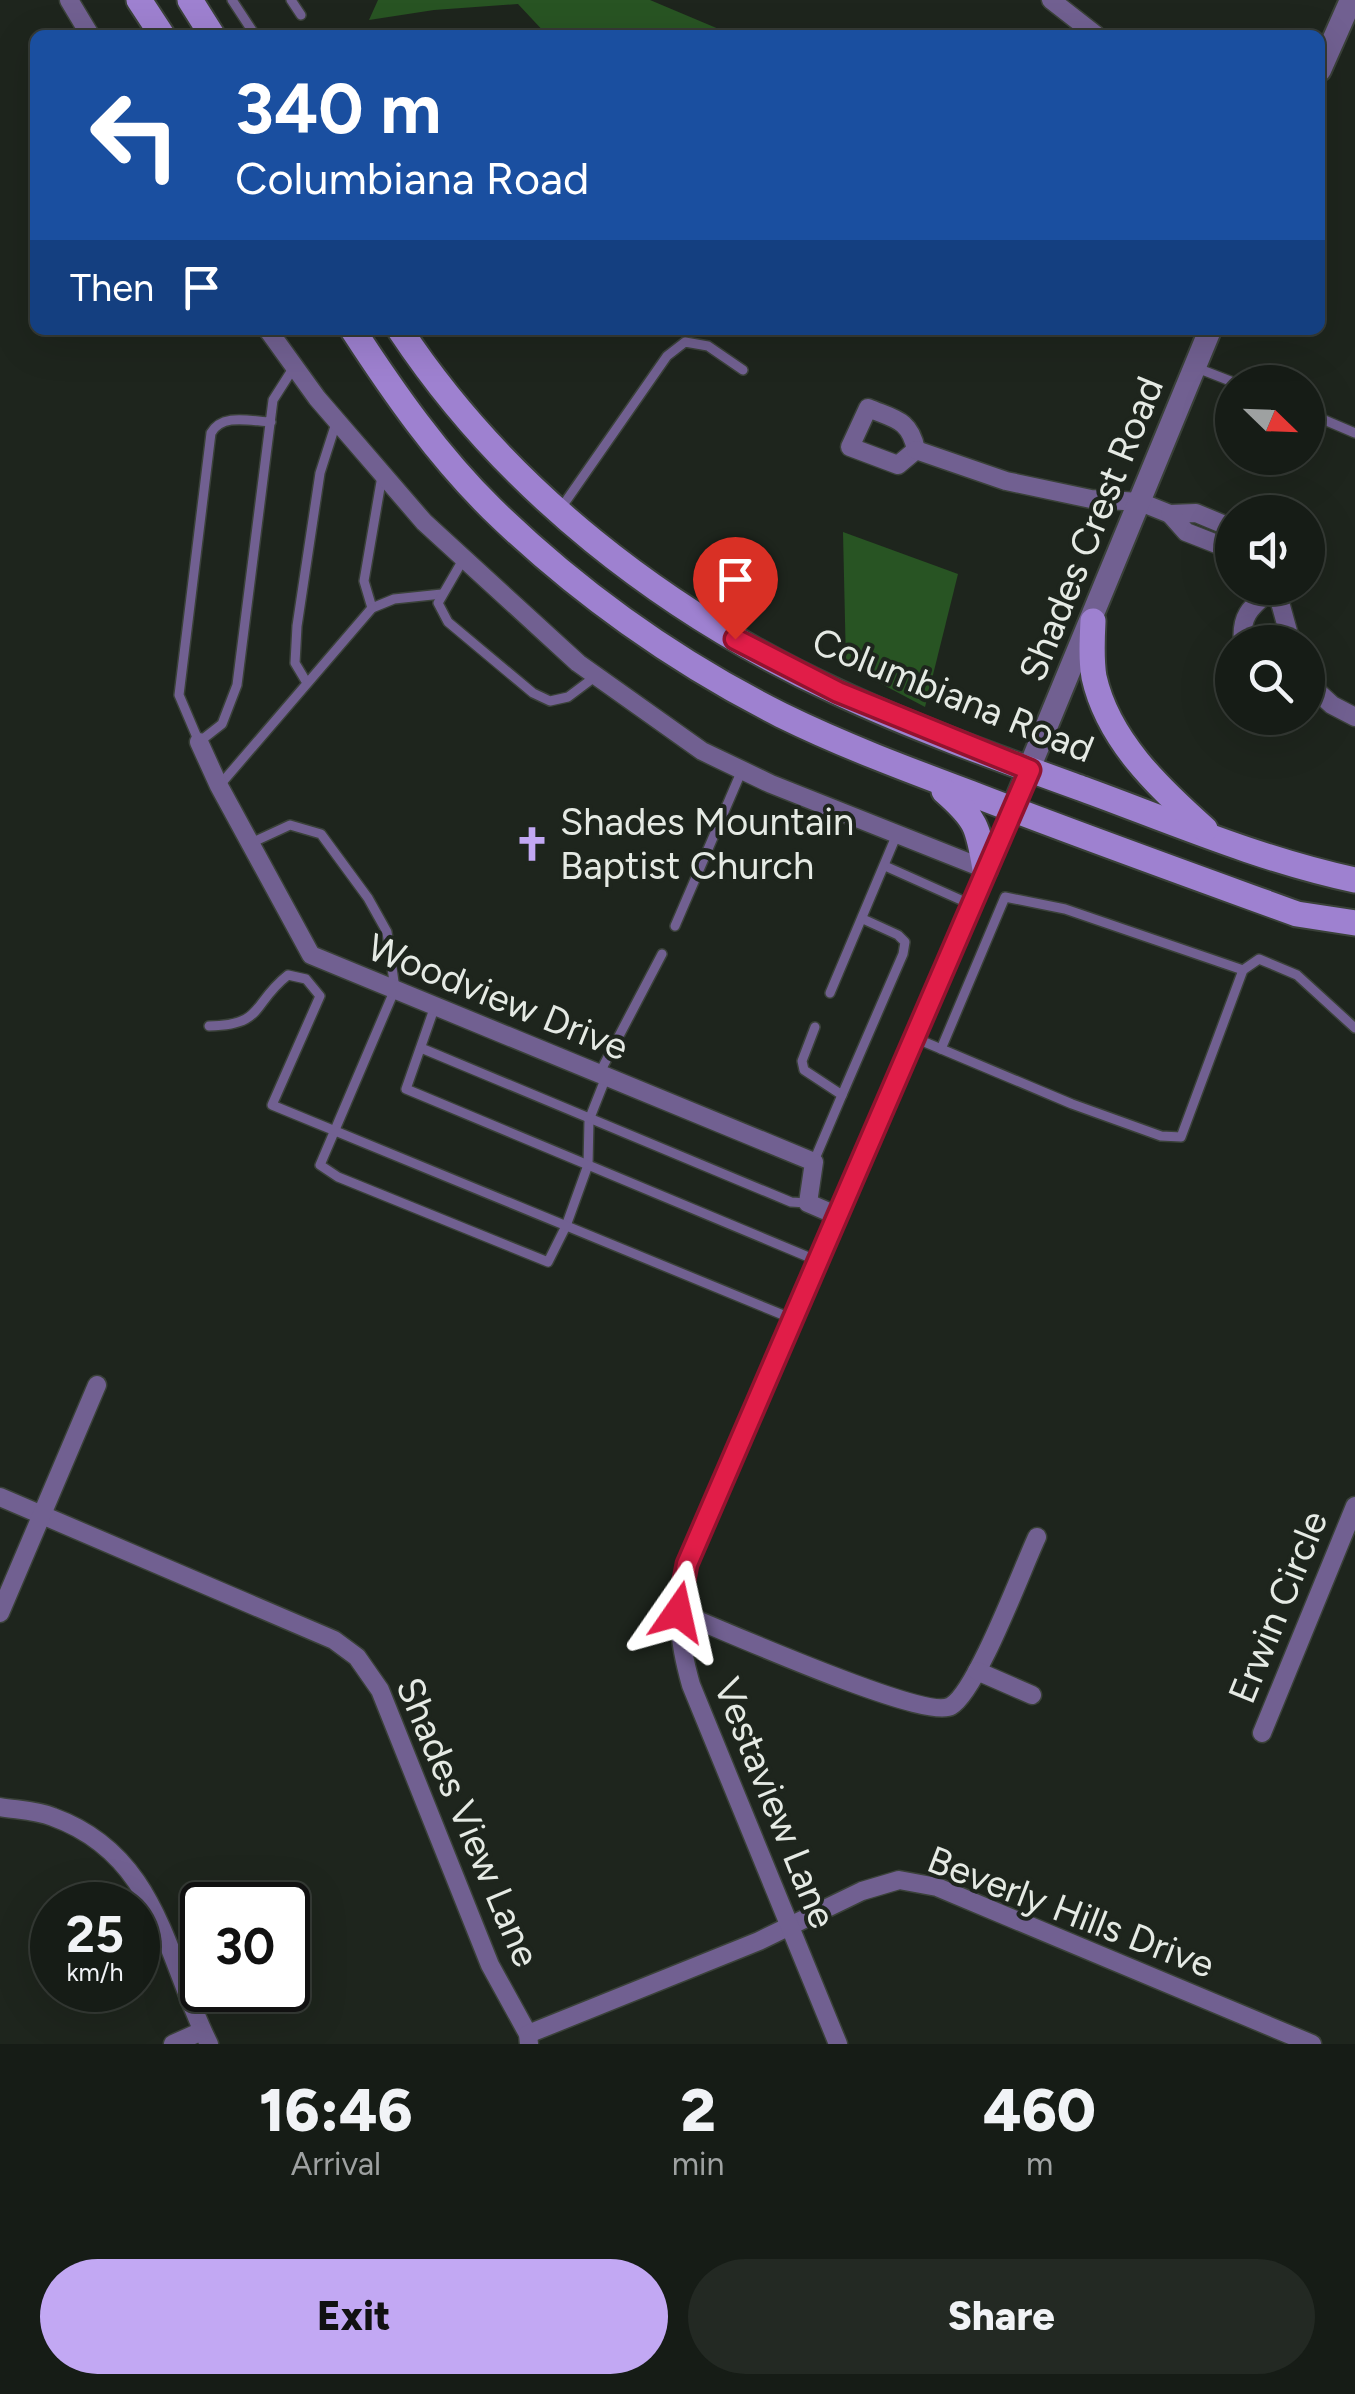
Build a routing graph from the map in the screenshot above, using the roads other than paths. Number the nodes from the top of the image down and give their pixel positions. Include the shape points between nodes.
1 (69, 0) edge
2 (140, 0) edge
3 (190, 0) edge
4 (232, 0) edge
5 (291, 0) edge
6 (1052, 0) edge
7 (1351, 0) edge
8 (301, 15) dead end
9 (87, 30) edge
10 (159, 30) edge
11 (209, 30) edge
12 (252, 30) edge
13 (1090, 30) edge
14 (1325, 59) edge
15 (272, 335) edge
16 (357, 335) edge
17 (403, 335) edge
18 (1208, 335) edge
19 (294, 367) junction
20 (1195, 367) junction
21 (742, 370) dead end
22 (1215, 375) edge
23 (336, 420) junction
24 (1325, 420) edge
25 (270, 422) junction
26 (1355, 433) edge
27 (916, 450) dead end
28 (382, 473) junction
29 (1140, 502) junction
30 (559, 511) junction
31 (1170, 514) junction
32 (1215, 521) edge
33 (1215, 543) edge
34 (530, 544) junction
35 (464, 558) junction
36 (442, 594) junction
37 (372, 608) junction
38 (1093, 621) junction
39 (596, 676) junction
40 (307, 684) junction
41 (838, 692) junction
42 (1325, 699) edge
43 (1355, 717) edge
44 (819, 733) junction
45 (198, 742) junction
46 (742, 770) junction
47 (1030, 770) junction
48 (928, 777) junction
49 (219, 786) junction
50 (1012, 810) junction
51 (897, 834) junction
52 (1216, 839) junction
53 (250, 844) junction
54 (885, 866) junction
55 (982, 877) junction
56 (1355, 880) edge
57 (1005, 897) junction
58 (970, 904) junction
59 (1320, 918) junction
60 (863, 919) junction
61 (1355, 924) edge
62 (675, 926) dead end
63 (1355, 941) edge
64 (662, 954) dead end
65 (946, 960) junction
66 (1244, 970) junction
67 (974, 971) junction
68 (395, 989) junction
69 (830, 993) dead end
70 (435, 1006) junction
71 (209, 1026) dead end
72 (815, 1027) dead end
73 (1355, 1028) edge
74 (914, 1037) junction
75 (421, 1048) junction
76 (941, 1048) junction
77 (603, 1075) junction
78 (842, 1095) junction
79 (589, 1120) junction
80 (333, 1130) junction
81 (814, 1162) junction
82 (588, 1165) junction
83 (799, 1203) junction
84 (838, 1216) junction
85 (566, 1226) junction
86 (818, 1261) junction
87 (793, 1319) junction
88 (97, 1385) dead end
89 (0, 1497) edge
90 (1355, 1506) edge
91 (40, 1514) junction
92 (1037, 1536) dead end
93 (678, 1612) junction
94 (0, 1613) edge
95 (977, 1671) junction
96 (1032, 1695) dead end
97 (1262, 1733) dead end
98 (0, 1807) edge
99 (790, 1925) junction
100 (206, 2038) edge
101 (529, 2039) edge
102 (172, 2044) edge
103 (838, 2044) edge
104 (1312, 2044) edge

1 - 9 street
2 - 10 main road
3 - 11 main road
4 - 12 lane
5 - 8 lane
6 - 13 street
7 - 14 street
15 - 19 street
16 - 34 main road via 446,461
17 - 30 main road, Columbiana Road via 442,391
18 - 20 street, Shades Crest Road
19 - 23 street
19 - 25 lane via 274,400
20 - 22 lane
20 - 29 street, Shades Crest Road
21 - 30 lane via 708,346 686,342 667,356
23 - 28 street
23 - 40 lane via 320,473 297,626 295,662
24 - 26 lane
25 - 45 lane via 237,684 222,724
25 - 45 lane via 224,420 211,433 179,694
27 - 29 street via 1006,482
28 - 35 street
28 - 37 lane via 364,581
29 - 31 street
29 - 38 street, Shades Crest Road
30 - 34 main road
30 - 41 main road, Columbiana Road via 667,598
31 - 32 street
31 - 33 street via 1186,532
34 - 44 main road via 694,666
35 - 36 lane
35 - 39 street
36 - 37 lane
36 - 39 lane via 438,604 448,622 532,693 550,701 568,697
37 - 40 lane
38 - 47 street, Shades Crest Road
38 - 52 main road via 1095,681 1120,734 1150,777
39 - 46 street via 702,751
40 - 49 lane
41 - 44 main road
41 - 47 main road, Columbiana Road
42 - 43 street
44 - 48 main road
45 - 49 street, Woodview Drive
46 - 51 street
46 - 62 lane
47 - 50 street, Shades Crest Road
47 - 52 main road, Columbiana Road
48 - 50 main road
48 - 55 main road via 969,813 980,836
49 - 53 street, Woodview Drive
50 - 55 street, Vestaview Lane
50 - 59 main road
51 - 54 lane
51 - 55 street
52 - 56 main road, Columbiana Road
53 - 68 street, Woodview Drive via 311,955
53 - 68 lane via 290,825 321,834 387,932
54 - 58 lane
54 - 60 lane
55 - 57 lane
55 - 58 street, Vestaview Lane
57 - 66 lane via 1064,909
57 - 67 lane
58 - 65 street, Vestaview Lane
59 - 61 main road
59 - 63 main road
60 - 69 lane
60 - 78 lane via 905,942
64 - 77 lane
65 - 67 lane
65 - 74 street, Vestaview Lane
66 - 73 lane via 1258,959 1298,976
66 - 76 lane via 1181,1137 1072,1104
67 - 76 lane
68 - 70 street, Woodview Drive
68 - 80 lane
70 - 75 lane
70 - 77 street, Woodview Drive
71 - 80 lane via 238,1026 288,975 306,979 320,996 272,1105
72 - 78 lane via 804,1070
74 - 76 lane
74 - 84 street, Vestaview Lane
75 - 79 lane
75 - 82 lane via 406,1090
77 - 79 lane
77 - 81 street, Woodview Drive
78 - 81 lane
79 - 82 lane
79 - 83 lane
80 - 85 lane
80 - 85 lane via 320,1165 338,1177 529,1257 548,1262
81 - 83 street
82 - 85 lane
82 - 86 lane
83 - 84 street
84 - 86 street, Vestaview Lane
85 - 87 lane
86 - 87 street, Vestaview Lane
87 - 93 street, Vestaview Lane via 687,1564
88 - 91 street
89 - 91 street, Shades View Lane
90 - 97 street, Erwin Circle
91 - 94 street
91 - 101 street, Shades View Lane via 334,1640 357,1657 380,1690 490,1964
92 - 95 street
93 - 95 street via 875,1692 942,1709 964,1693
93 - 99 street, Vestaview Lane via 691,1686
95 - 96 street
98 - 100 street via 49,1815 85,1830 124,1864 153,1905
99 - 101 street, Beverly Hills Drive
99 - 103 street, Vestaview Lane
99 - 104 street, Beverly Hills Drive via 899,1880 937,1887
100 - 102 street

